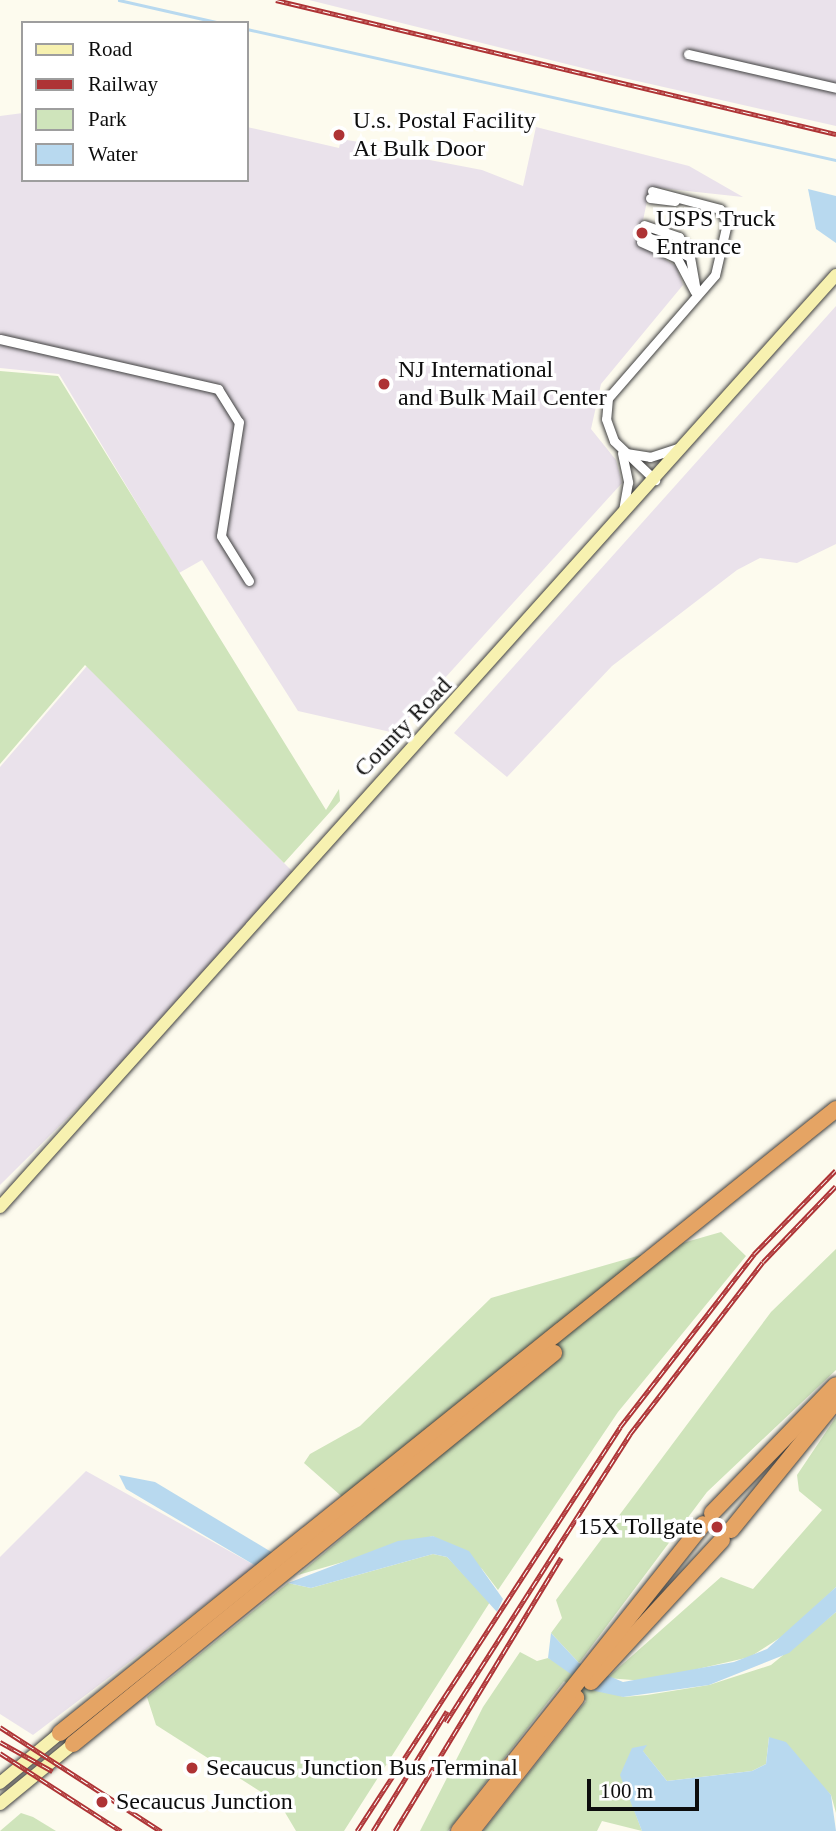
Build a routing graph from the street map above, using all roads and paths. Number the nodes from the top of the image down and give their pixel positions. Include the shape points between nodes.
1 (688, 54) dead end
2 (836, 88) edge
3 (651, 194) dead end
4 (836, 275) edge
5 (696, 294) junction
6 (0, 339) edge
7 (688, 443) junction
8 (621, 451) junction
9 (655, 480) junction
10 (621, 518) junction
11 (249, 581) dead end
12 (836, 1109) edge
13 (836, 1123) edge
14 (0, 1207) edge
15 (836, 1385) edge
16 (836, 1401) edge
17 (603, 1660) junction
18 (571, 1696) junction
19 (66, 1739) junction
20 (0, 1783) edge
21 (0, 1804) edge
22 (474, 1828) edge
23 (459, 1831) edge

1 - 2 street
3 - 5 street via 720,209 727,218 715,275
4 - 7 main road, County Road
5 - 5 street via 698,278 690,257 642,234 677,257
5 - 8 street via 611,392 607,428
6 - 11 street via 218,389 239,422 221,536
7 - 8 street via 650,457
7 - 9 main road, County Road
8 - 9 street
8 - 10 street via 628,487
9 - 10 main road, County Road
10 - 14 main road, County Road
12 - 19 highway
13 - 19 highway
15 - 17 highway via 708,1518
16 - 17 highway via 727,1535
17 - 18 highway
18 - 22 highway
18 - 23 highway
19 - 20 main road
19 - 21 main road

